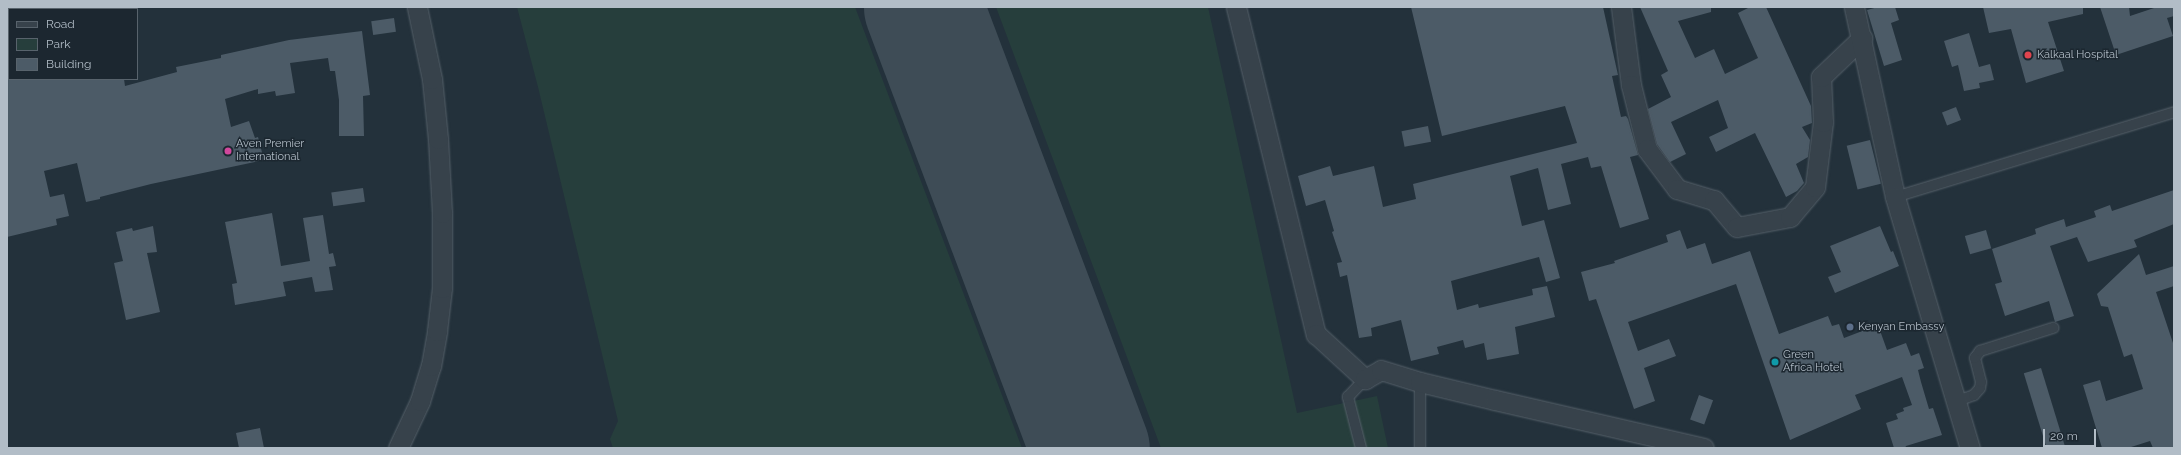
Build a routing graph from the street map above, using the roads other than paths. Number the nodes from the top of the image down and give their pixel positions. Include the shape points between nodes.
1 (417, 7) edge
2 (1236, 7) edge
3 (1622, 7) edge
4 (1854, 7) edge
5 (1862, 38) junction
6 (2174, 112) edge
7 (1895, 197) junction
8 (2053, 328) dead end
9 (1365, 379) junction
10 (1420, 382) junction
11 (1956, 400) junction
12 (398, 448) edge
13 (1361, 448) edge
14 (1420, 448) edge
15 (1704, 448) edge
16 (1970, 448) edge

1 - 12 street via 432,78 438,139 442,213 442,288 431,366 420,401
2 - 9 street via 1316,334
3 - 5 street via 1631,85 1647,149 1677,189 1714,200 1737,227 1790,217 1815,187 1823,129 1821,77
4 - 5 street
5 - 7 street
6 - 7 lane
7 - 11 street
8 - 11 lane via 1980,351 1976,358 1980,388 1974,395
9 - 10 street via 1381,370
9 - 13 lane via 1348,397
10 - 14 lane
10 - 15 street
11 - 16 street

